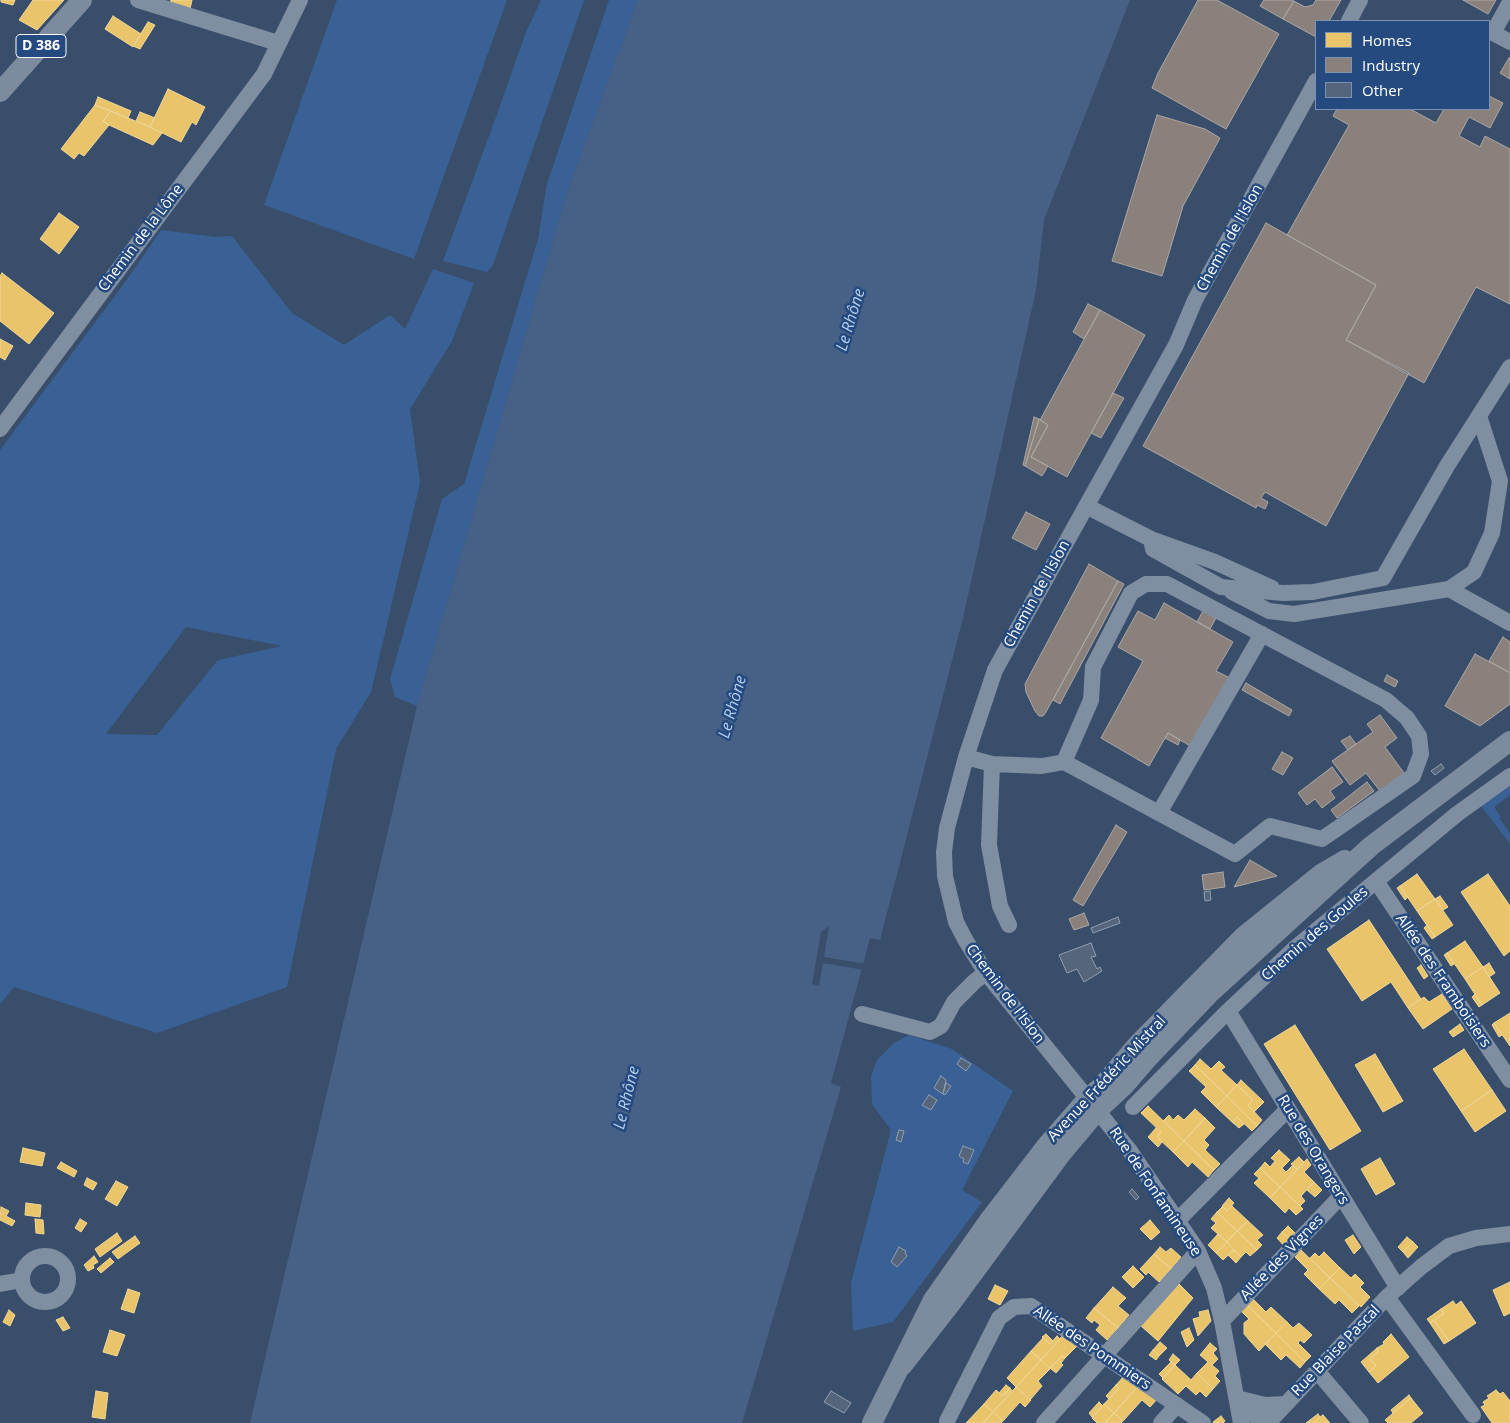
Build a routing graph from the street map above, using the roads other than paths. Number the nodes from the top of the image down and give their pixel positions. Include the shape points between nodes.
1 (82, 0) edge
2 (138, 0) edge
3 (300, 0) edge
4 (1360, 0) edge
5 (1510, 2) edge
6 (1350, 20) edge
7 (1510, 42) edge
8 (278, 43) junction
9 (1315, 83) edge
10 (0, 92) edge
11 (1510, 366) edge
12 (1479, 416) junction
13 (0, 429) edge
14 (1086, 506) junction
15 (1151, 539) junction
16 (1221, 587) junction
17 (1448, 589) junction
18 (1283, 593) junction
19 (1510, 623) edge
20 (1262, 634) junction
21 (1510, 741) edge
22 (966, 756) junction
23 (1064, 762) junction
24 (992, 764) junction
25 (1510, 776) edge
26 (1159, 813) junction
27 (1376, 881) junction
28 (1009, 925) dead end
29 (986, 973) junction
30 (1228, 1011) junction
31 (862, 1014) dead end
32 (1510, 1080) edge
33 (1093, 1104) junction
34 (1133, 1107) dead end
35 (1288, 1109) junction
36 (1341, 1196) junction
37 (1178, 1220) junction
38 (1510, 1234) edge
39 (1198, 1251) junction
40 (22, 1280) dead end
41 (0, 1284) edge
42 (1392, 1293) junction
43 (1222, 1321) junction
44 (1104, 1356) junction
45 (1317, 1371) junction
46 (1286, 1404) junction
47 (1177, 1405) junction
48 (1239, 1411) edge
49 (1473, 1416) dead end
50 (947, 1421) dead end
51 (1270, 1421) edge
52 (872, 1423) edge
53 (1044, 1423) edge
54 (1161, 1423) edge
55 (1203, 1423) edge
56 (1361, 1423) edge

1 - 10 main road, D 386
2 - 8 street
3 - 8 street, Chemin de la Lône
4 - 6 street
5 - 7 street via 1493,33
8 - 13 street, Chemin de la Lône via 264,74
9 - 14 street, Chemin de l'Islon via 1195,300 1176,345
11 - 12 street
12 - 17 street via 1500,481 1492,533 1474,572
12 - 18 street via 1383,578 1313,592
14 - 15 street
14 - 22 street, Chemin de l'Islon via 995,670
15 - 16 street via 1153,549
15 - 18 street via 1215,562
16 - 17 street via 1270,611 1294,614
16 - 18 street
17 - 19 street
20 - 23 street via 1168,584 1146,584 1130,593 1092,667 1091,700
20 - 26 street
20 - 26 street via 1386,700 1407,718 1419,736 1421,754 1413,776 1322,839 1270,826 1235,854
21 - 33 main road, Avenue Frédéric Mistral via 1371,846 1210,993 1124,1086
22 - 24 street
22 - 29 street, Chemin de l'Islon via 947,828 945,876 956,922
23 - 24 street via 1042,766
23 - 26 street
24 - 28 street via 989,845 1000,906
25 - 27 street, Chemin des Goules via 1457,814
27 - 30 street, Chemin des Goules
27 - 32 street, Allée des Framboisiers
29 - 31 street via 954,1002 941,1026 930,1032
29 - 33 street, Chemin de l'Islon
30 - 34 street, Chemin des Goules
30 - 35 street, Rue des Orangers
33 - 37 street, Rue de Fonfamineuse
33 - 52 main road, Avenue Frédéric Mistral via 1061,1154 902,1366
35 - 36 street, Rue des Orangers
35 - 37 street
36 - 42 street, Rue des Orangers
36 - 43 street, Allée des Vignes
37 - 39 street, Rue de Fonfamineuse
38 - 42 street, Rue Blaise Pascal via 1476,1238 1449,1246
39 - 43 street, Rue de Fonfamineuse via 1214,1288
39 - 44 street
40 - 41 street
42 - 45 street, Rue Blaise Pascal
42 - 49 street, Rue Blaise Pascal
43 - 48 street, Rue de Fonfamineuse
44 - 47 street, Allée des Pommiers
44 - 50 street, Allée des Pommiers via 1031,1306 1014,1308 999,1318
44 - 53 street
45 - 46 street, Rue Blaise Pascal
45 - 56 street
46 - 48 street, Rue Blaise Pascal
46 - 51 street, Rue Blaise Pascal
47 - 54 street
47 - 55 street, Allée des Pommiers
48 - 51 street, Rue Blaise Pascal

